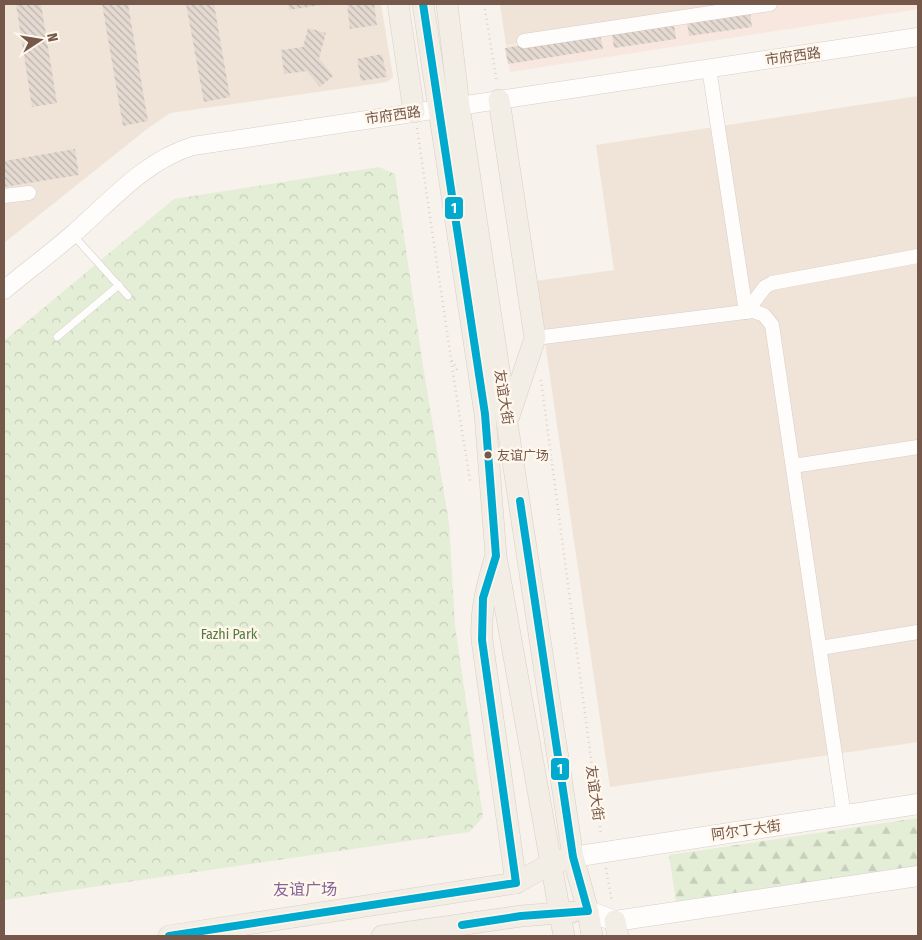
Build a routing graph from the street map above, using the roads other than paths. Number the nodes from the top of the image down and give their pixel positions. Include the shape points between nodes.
1 (398, 4) edge
2 (422, 4) edge
3 (446, 4) edge
4 (770, 4) edge
5 (918, 38) edge
6 (524, 41) dead end
7 (709, 68) junction
8 (499, 100) junction
9 (459, 106) junction
10 (438, 108) junction
11 (414, 112) junction
12 (29, 193) dead end
13 (4, 196) edge
14 (72, 235) junction
15 (918, 256) edge
16 (119, 285) junction
17 (4, 290) edge
18 (128, 296) dead end
19 (746, 312) junction
20 (57, 337) dead end
21 (535, 338) junction
22 (508, 419) junction
23 (918, 447) edge
24 (793, 466) junction
25 (496, 556) junction
26 (918, 632) edge
27 (820, 648) junction
28 (918, 804) edge
29 (844, 816) junction
30 (573, 857) junction
31 (552, 863) junction
32 (918, 876) edge
33 (516, 883) junction
34 (588, 911) junction
35 (560, 912) junction
36 (616, 928) edge
37 (169, 936) edge
38 (382, 936) edge
39 (564, 936) edge
40 (592, 936) edge

1 - 11 main road
2 - 10 main road, 友谊大街
3 - 9 main road, 友谊大街
4 - 6 street
5 - 7 street, 市府西路
7 - 8 street, 市府西路
7 - 19 street
8 - 9 street, 市府西路
8 - 21 main road
9 - 10 street, 市府西路
9 - 22 main road, 友谊大街
10 - 11 street, 市府西路
10 - 25 main road, 友谊大街 via 485,414
11 - 14 street, 市府西路 via 179,150 134,178
12 - 13 street
14 - 16 lane
14 - 17 street, 市府西路
15 - 19 street via 772,283 765,287
16 - 18 lane
16 - 20 lane
19 - 21 street
19 - 24 street via 764,315 772,325
21 - 22 main road
22 - 30 main road, 友谊大街
23 - 24 street
24 - 27 street
25 - 31 main road, 友谊大街
25 - 33 main road via 483,598 482,640
26 - 27 street
27 - 29 street
28 - 29 main road, 阿尔丁大街
29 - 30 main road, 阿尔丁大街
30 - 31 main road
30 - 34 main road, 友谊大街
31 - 33 main road
31 - 35 main road, 友谊大街
32 - 36 main road
33 - 37 main road
34 - 35 main road
34 - 36 main road
34 - 40 main road, 友谊大街
35 - 38 main road
35 - 39 main road, 友谊大街

